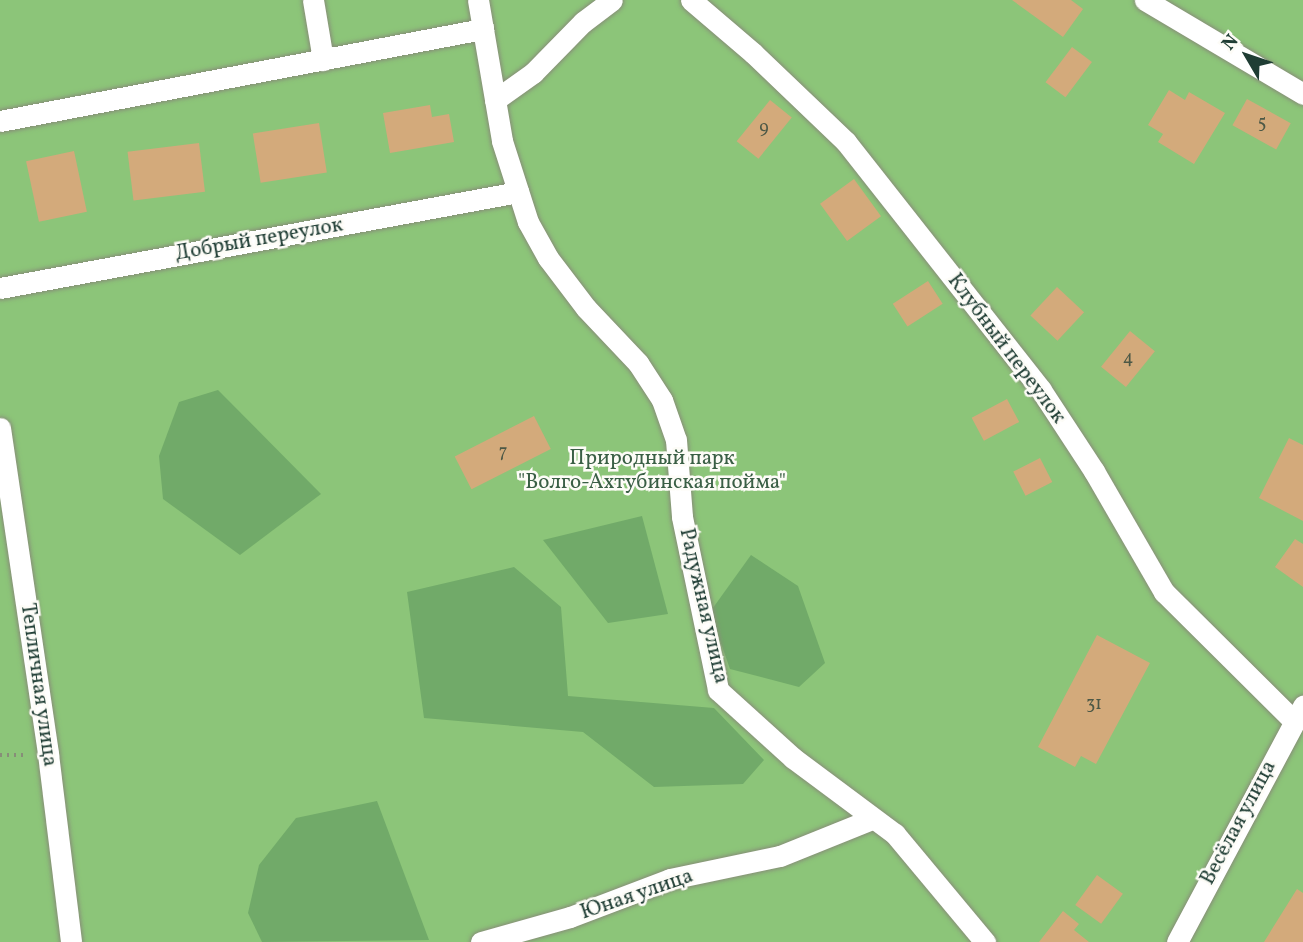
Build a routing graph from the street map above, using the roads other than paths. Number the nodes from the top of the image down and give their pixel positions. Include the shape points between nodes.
1 (313, 0) edge
2 (478, 0) edge
3 (612, 0) edge
4 (691, 0) edge
5 (1145, 0) edge
6 (482, 29) junction
7 (323, 60) junction
8 (1303, 94) edge
9 (495, 100) junction
10 (0, 121) edge
11 (518, 192) junction
12 (0, 288) edge
13 (0, 428) edge
14 (6, 504) edge
15 (1298, 713) edge
16 (872, 818) junction
17 (71, 942) edge
18 (481, 942) edge
19 (985, 942) edge
20 (1177, 942) edge

1 - 7 street
2 - 6 street, Радужная улица
3 - 9 street via 583,22 533,73
4 - 15 street, Клубный переулок via 846,142 1041,390 1164,592
5 - 8 street
6 - 7 street
6 - 9 street, Радужная улица
7 - 10 street
9 - 11 street, Радужная улица
11 - 12 street, Добрый переулок
11 - 16 street, Радужная улица via 548,258 586,308 638,363 662,400 676,440 682,517 718,690 793,758
13 - 14 street, Тепличная улица
14 - 17 street, Тепличная улица via 48,754
15 - 20 street, Весёлая улица
16 - 18 street, Юная улица via 780,856 670,879 570,917
16 - 19 street, Радужная улица via 895,834

